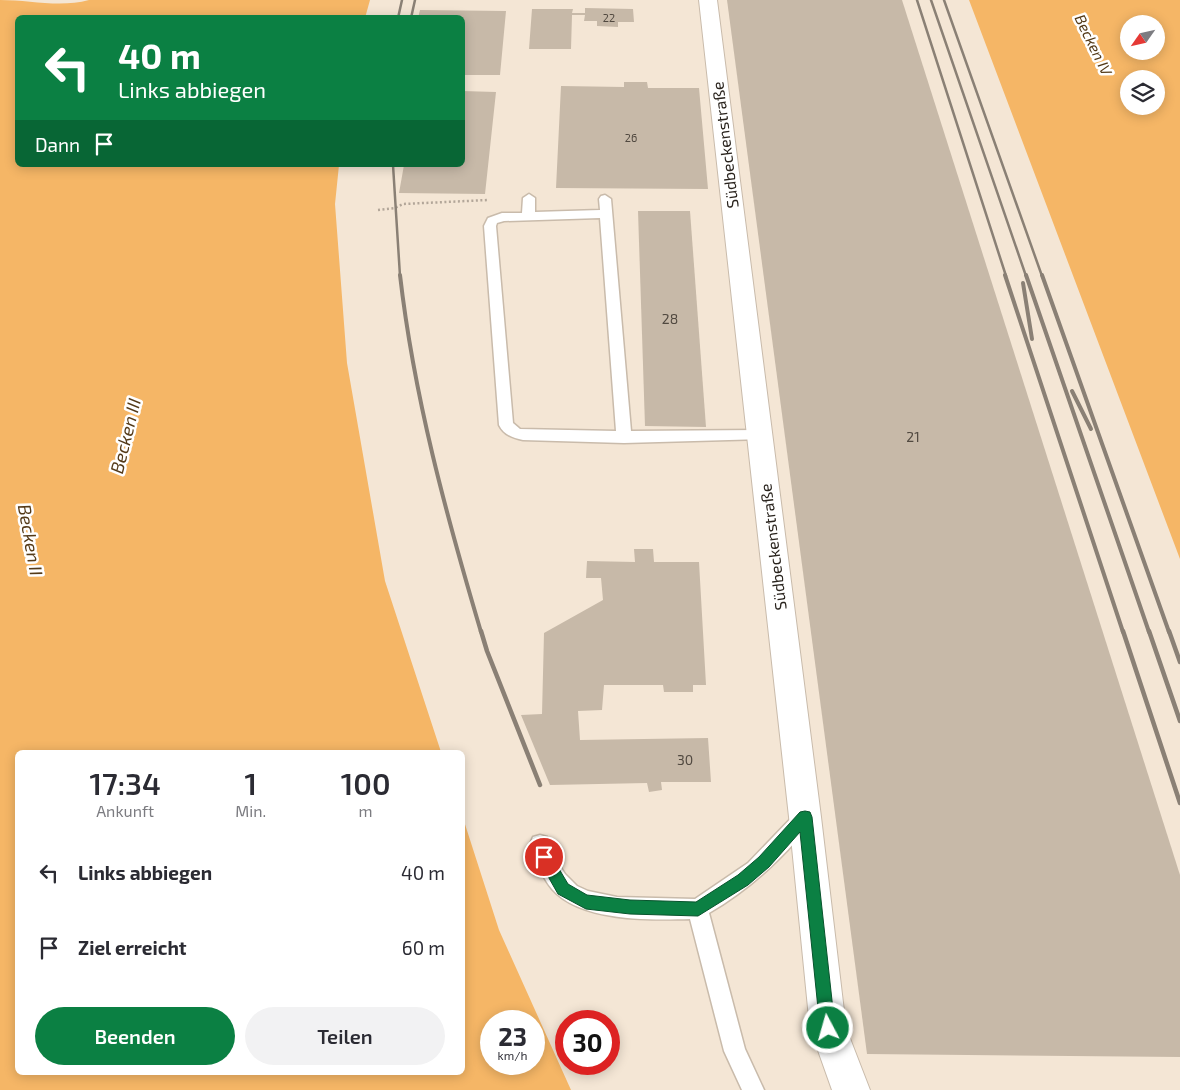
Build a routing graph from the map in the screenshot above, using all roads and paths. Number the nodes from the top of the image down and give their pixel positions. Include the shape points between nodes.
1 (708, 0) edge
2 (529, 198) joint
3 (605, 199) dead end
4 (378, 210) dead end
5 (606, 214) junction
6 (528, 216) junction
7 (760, 435) junction
8 (624, 437) junction
9 (805, 817) junction
10 (540, 844) dead end
11 (698, 909) junction
12 (753, 1090) edge
13 (851, 1090) edge

1 - 7 street, Südbeckenstraße
2 - 4 path via 403,204
2 - 6 lane
3 - 5 lane
5 - 6 lane
5 - 8 lane
6 - 8 lane via 496,218 490,226 506,424 515,433 523,435
7 - 8 lane
7 - 9 street, Südbeckenstraße
9 - 11 lane via 764,862
9 - 13 street, Südbeckenstraße via 828,1028
10 - 11 lane via 563,889 586,902
11 - 12 lane via 735,1051

